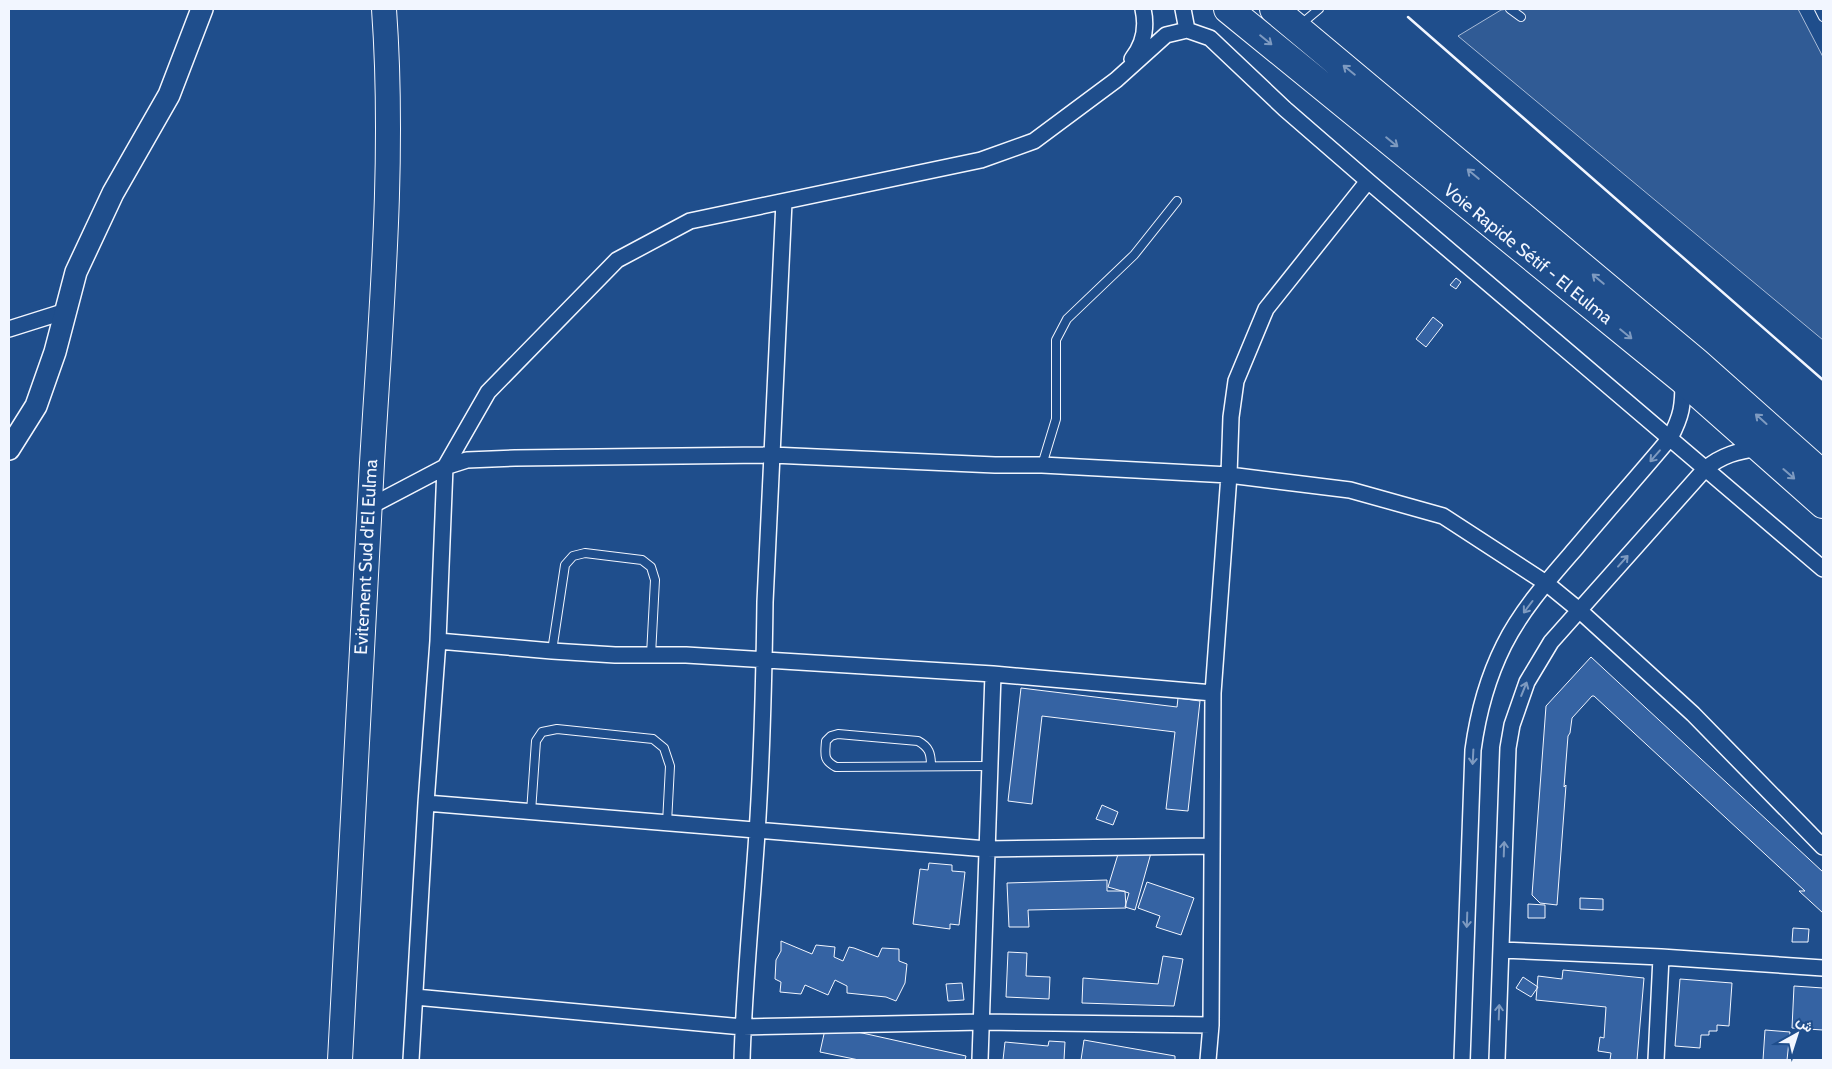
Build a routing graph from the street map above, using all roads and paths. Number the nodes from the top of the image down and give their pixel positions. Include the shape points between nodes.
1 (202, 9) edge
2 (384, 9) edge
3 (392, 9) edge
4 (1143, 9) edge
5 (1182, 9) edge
6 (1228, 9) edge
7 (1274, 9) edge
8 (1320, 9) edge
9 (1510, 9) edge
10 (1819, 9) edge
11 (1521, 17) dead end
12 (1823, 17) edge
13 (1297, 28) junction
14 (1187, 30) junction
15 (387, 54) junction
16 (1116, 80) junction
17 (1368, 181) junction
18 (1177, 201) dead end
19 (784, 202) junction
20 (66, 311) junction
21 (9, 329) edge
22 (1683, 380) junction
23 (1670, 438) junction
24 (1759, 448) junction
25 (9, 449) edge
26 (772, 456) junction
27 (1042, 465) junction
28 (445, 467) junction
29 (1705, 469) junction
30 (1229, 475) junction
31 (1823, 475) edge
32 (1823, 504) edge
33 (369, 507) junction
34 (1823, 569) edge
35 (1546, 583) junction
36 (1579, 610) junction
37 (438, 641) junction
38 (552, 651) junction
39 (651, 655) junction
40 (764, 661) junction
41 (993, 674) junction
42 (1213, 693) junction
43 (931, 766) junction
44 (990, 766) junction
45 (426, 803) junction
46 (531, 812) junction
47 (667, 823) junction
48 (757, 830) junction
49 (1212, 846) junction
50 (1823, 847) edge
51 (987, 849) junction
52 (1501, 950) junction
53 (1660, 957) junction
54 (1823, 968) edge
55 (415, 997) junction
56 (982, 1022) junction
57 (1211, 1025) junction
58 (743, 1027) junction
59 (340, 1060) edge
60 (411, 1060) edge
61 (742, 1060) edge
62 (980, 1060) edge
63 (1208, 1060) edge
64 (1462, 1060) edge
65 (1497, 1060) edge
66 (1656, 1060) edge

1 - 20 street via 169,95 113,193 76,272
2 - 15 main road, Evitement Sud d'El Eulma
3 - 15 main road, Evitement Sud d'El Eulma
4 - 16 street via 1141,48
5 - 14 street
6 -> 22 highway, Voie Rapide Sétif - El Eulma
7 - 13 highway, Voie Rapide Sétif - El Eulma
8 - 13 lane
9 - 11 lane
10 - 12 lane
31 -> 13 highway, Voie Rapide Sétif - El Eulma via 1696,362
14 - 16 street via 1166,35
14 - 17 street via 1210,38
15 - 33 main road, Evitement Sud d'El Eulma via 386,224
16 - 19 street via 1034,141 982,160
17 - 23 street
17 - 30 street via 1266,309 1236,380
18 - 27 lane via 1134,255 1067,319 1056,340 1056,419
19 - 26 street
19 - 28 street via 690,221 617,260 488,392
20 - 21 street
20 - 25 street via 36,406
22 - 23 street via 1681,415
22 - 24 highway, Voie Rapide Sétif - El Eulma
23 - 29 street
23 -> 35 street
24 - 29 street via 1738,450
24 -> 32 highway, Voie Rapide Sétif - El Eulma
26 - 27 street
26 - 28 street via 515,458 467,460
26 - 40 street
27 - 30 street
28 - 33 street
28 - 37 street
29 - 34 street
36 -> 29 street
30 - 35 street via 1350,490 1444,516
30 - 42 street
33 - 59 main road, Evitement Sud d'El Eulma
35 - 36 street
35 -> 64 street via 1504,644 1477,723 1473,750
36 - 50 street via 1693,714
52 -> 36 street via 1508,748 1512,725 1538,661
37 - 38 street
37 - 45 street
38 - 39 street
38 - 39 lane via 565,565 573,556 585,553 642,560 651,567 655,580
39 - 40 street
40 - 41 street
40 - 48 street
41 - 42 street
41 - 44 street
42 - 49 street
43 - 43 lane via 836,768 828,763 825,756 826,741 838,734 918,740 931,753
43 - 44 lane
44 - 51 street
45 - 46 street
45 - 55 street
46 - 47 street
46 - 47 lane via 536,741 542,732 558,729 653,739 664,748 670,766
47 - 48 street
48 - 51 street
48 - 58 street
49 - 51 street
49 - 57 street
51 - 56 street
52 - 53 street
65 -> 52 street
53 - 54 street
53 - 66 street
55 - 58 street
55 - 60 street
56 - 57 street
56 - 58 street
56 - 62 street
57 - 63 street
58 - 61 street

